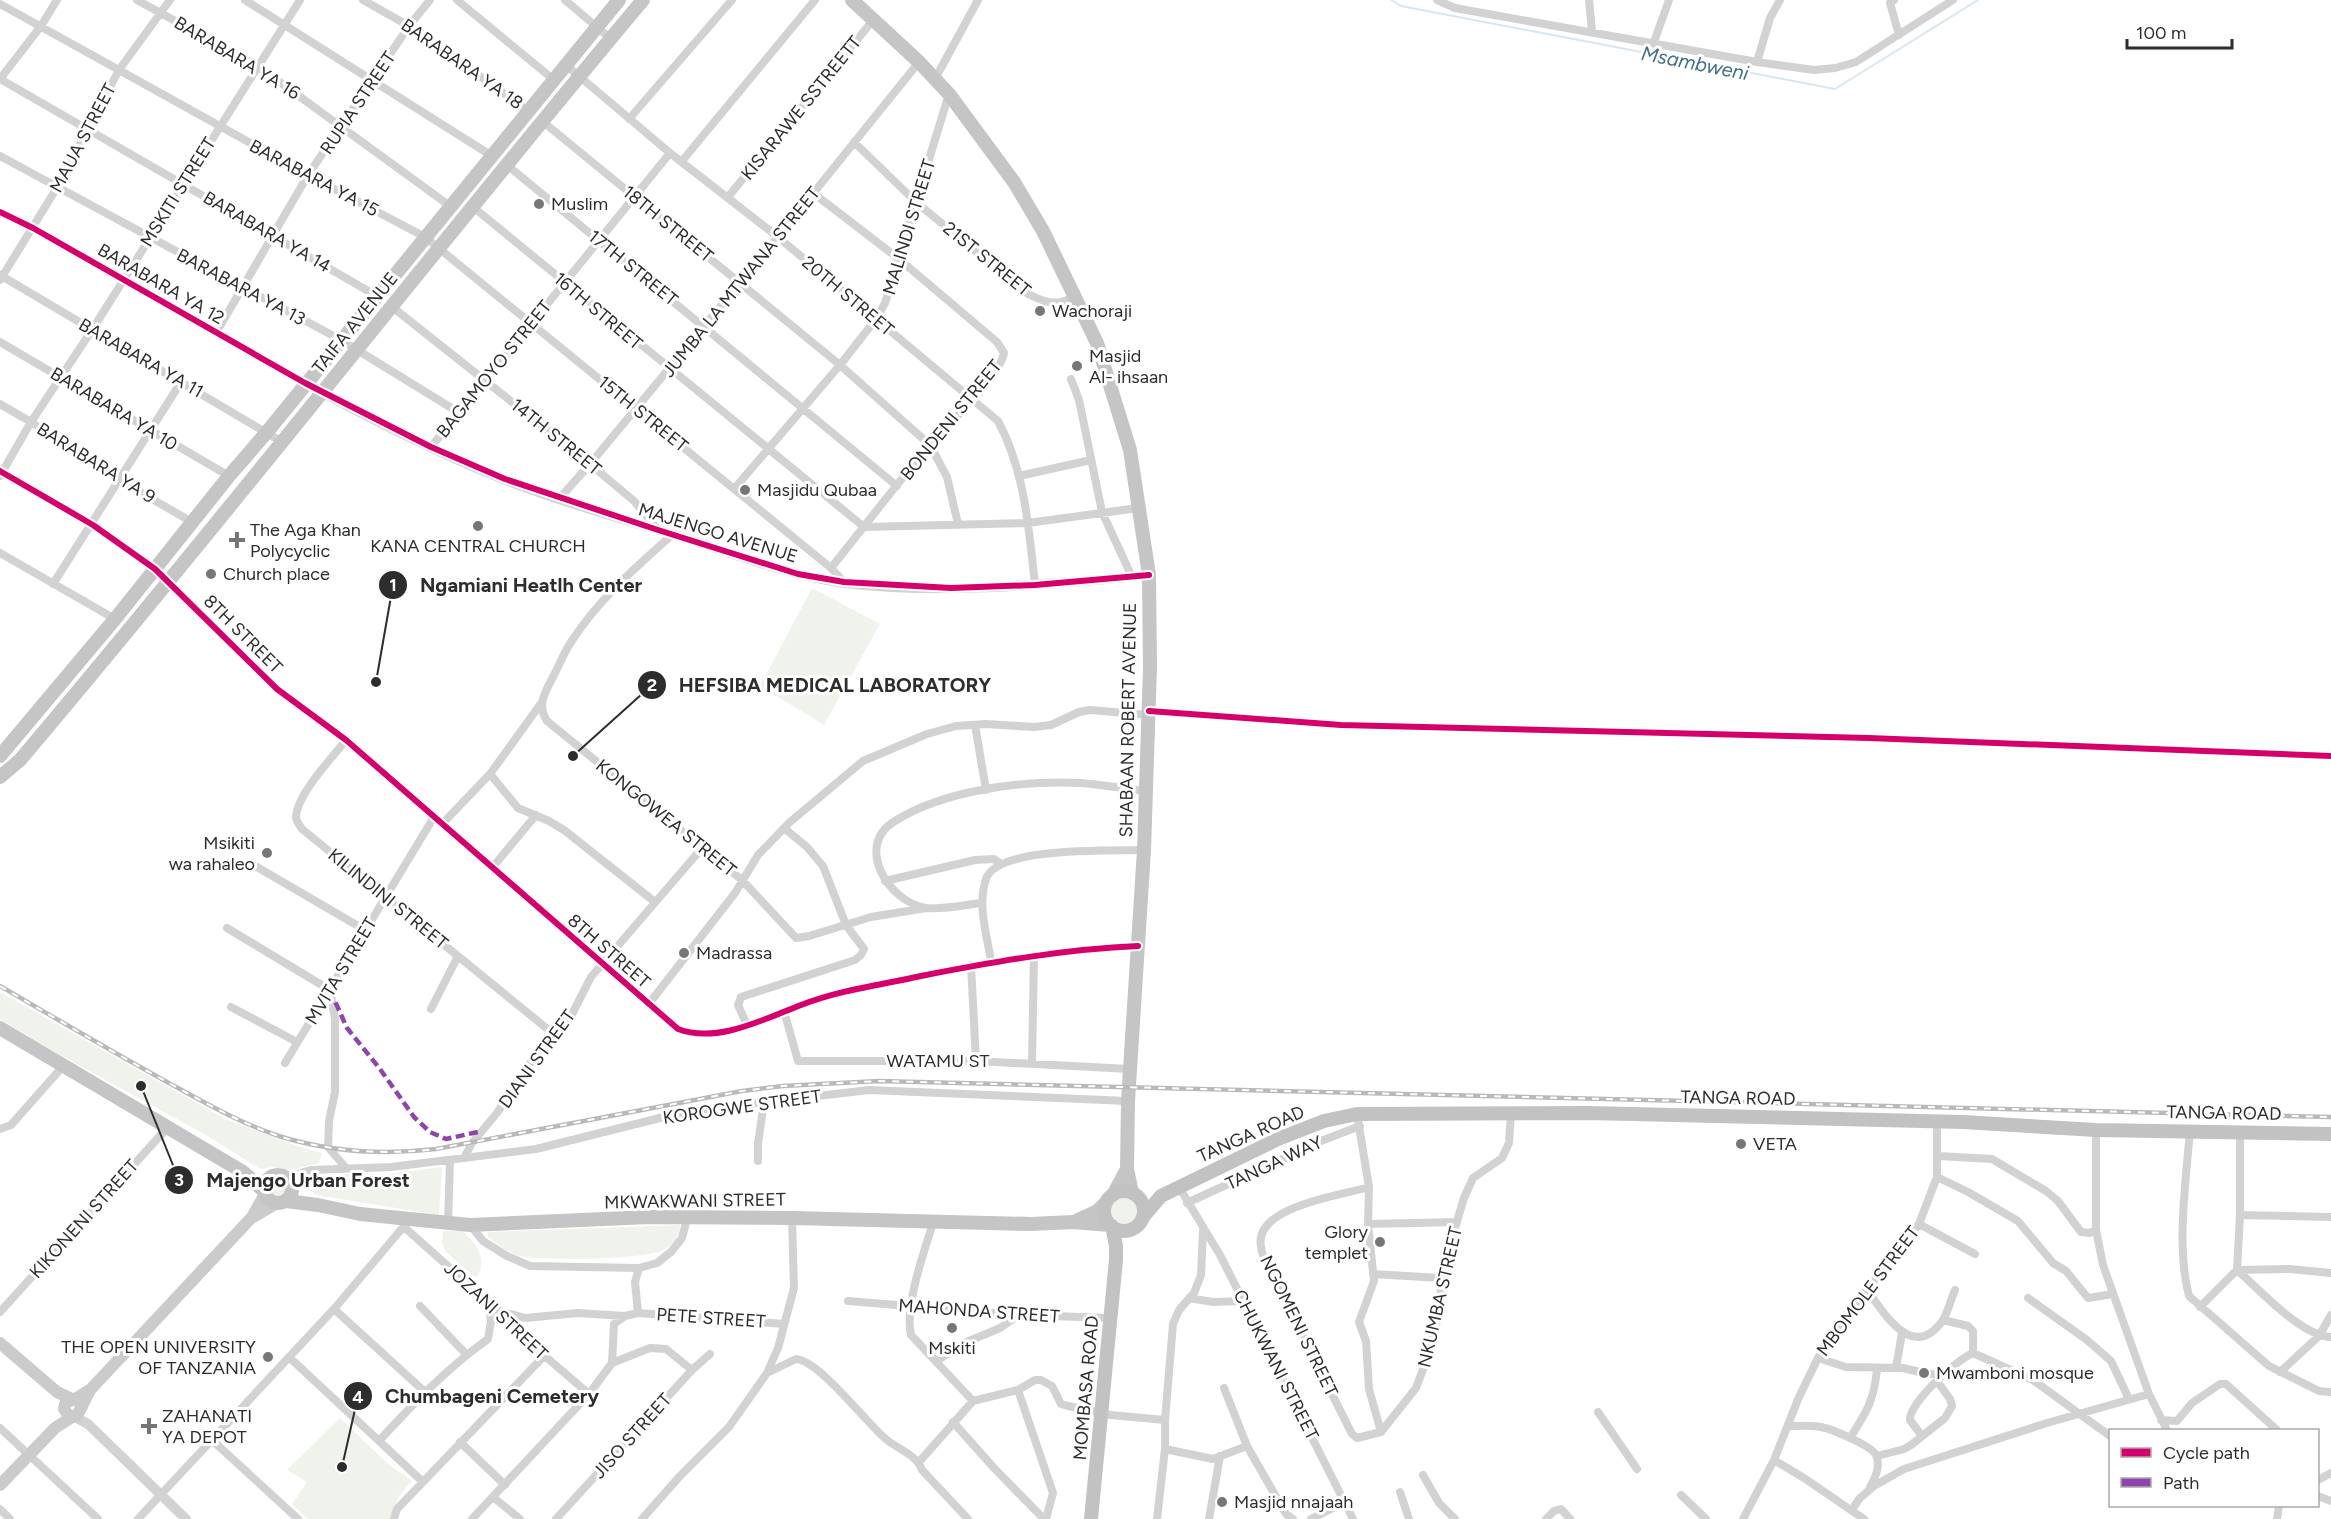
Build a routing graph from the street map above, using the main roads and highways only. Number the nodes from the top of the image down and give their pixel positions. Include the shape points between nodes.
1 (619, 0) edge
2 (643, 0) edge
3 (852, 0) edge
4 (41, 708) junction
5 (55, 719) junction
6 (0, 756) edge
7 (3, 771) edge
8 (0, 1028) edge
9 (2331, 1134) edge
10 (1126, 1169) junction
11 (243, 1172) junction
12 (272, 1176) junction
13 (291, 1183) junction
14 (264, 1193) junction
15 (1134, 1194) junction
16 (1161, 1196) junction
17 (1109, 1199) junction
18 (281, 1202) junction
19 (318, 1205) junction
20 (252, 1217) junction
21 (1140, 1221) junction
22 (1073, 1222) junction
23 (1111, 1225) junction
24 (1116, 1260) junction
25 (0, 1342) edge
26 (73, 1408) junction
27 (0, 1485) edge
28 (1091, 1519) edge

1 - 4 main road, TAIFA AVENUE
2 - 5 main road, TAIFA AVENUE
3 - 10 main road, SHABAAN ROBERT AVENUE via 949,94 1014,182 1043,231 1097,343 1130,450 1149,575 1149,713
4 - 5 main road
4 - 6 main road, TAIFA AVENUE
5 - 7 main road, TAIFA AVENUE
8 - 11 main road
9 - 16 highway, TANGA ROAD via 1588,1113 1324,1121
10 - 15 main road
10 - 17 main road
11 - 12 main road
11 - 14 main road
12 - 13 main road via 284,1176
12 - 14 main road via 264,1185
13 - 18 main road via 290,1197
13 - 19 main road
14 - 18 main road
14 - 20 main road
15 - 16 highway
15 - 17 highway via 1123,1191
15 - 21 highway via 1144,1209
16 - 21 highway, MOMBASA ROAD
17 - 22 main road via 1096,1212
17 - 23 highway via 1104,1211
18 - 19 main road, MKWAKWANI STREET
18 - 20 main road
19 - 22 main road, MKWAKWANI STREET via 407,1223 470,1225 648,1217
20 - 26 main road
21 - 23 highway via 1125,1231
21 - 24 highway, MOMBASA ROAD
22 - 23 main road, MKWAKWANI STREET
23 - 24 highway, MOMBASA ROAD
24 - 28 highway, MOMBASA ROAD
25 - 26 main road
26 - 27 main road

